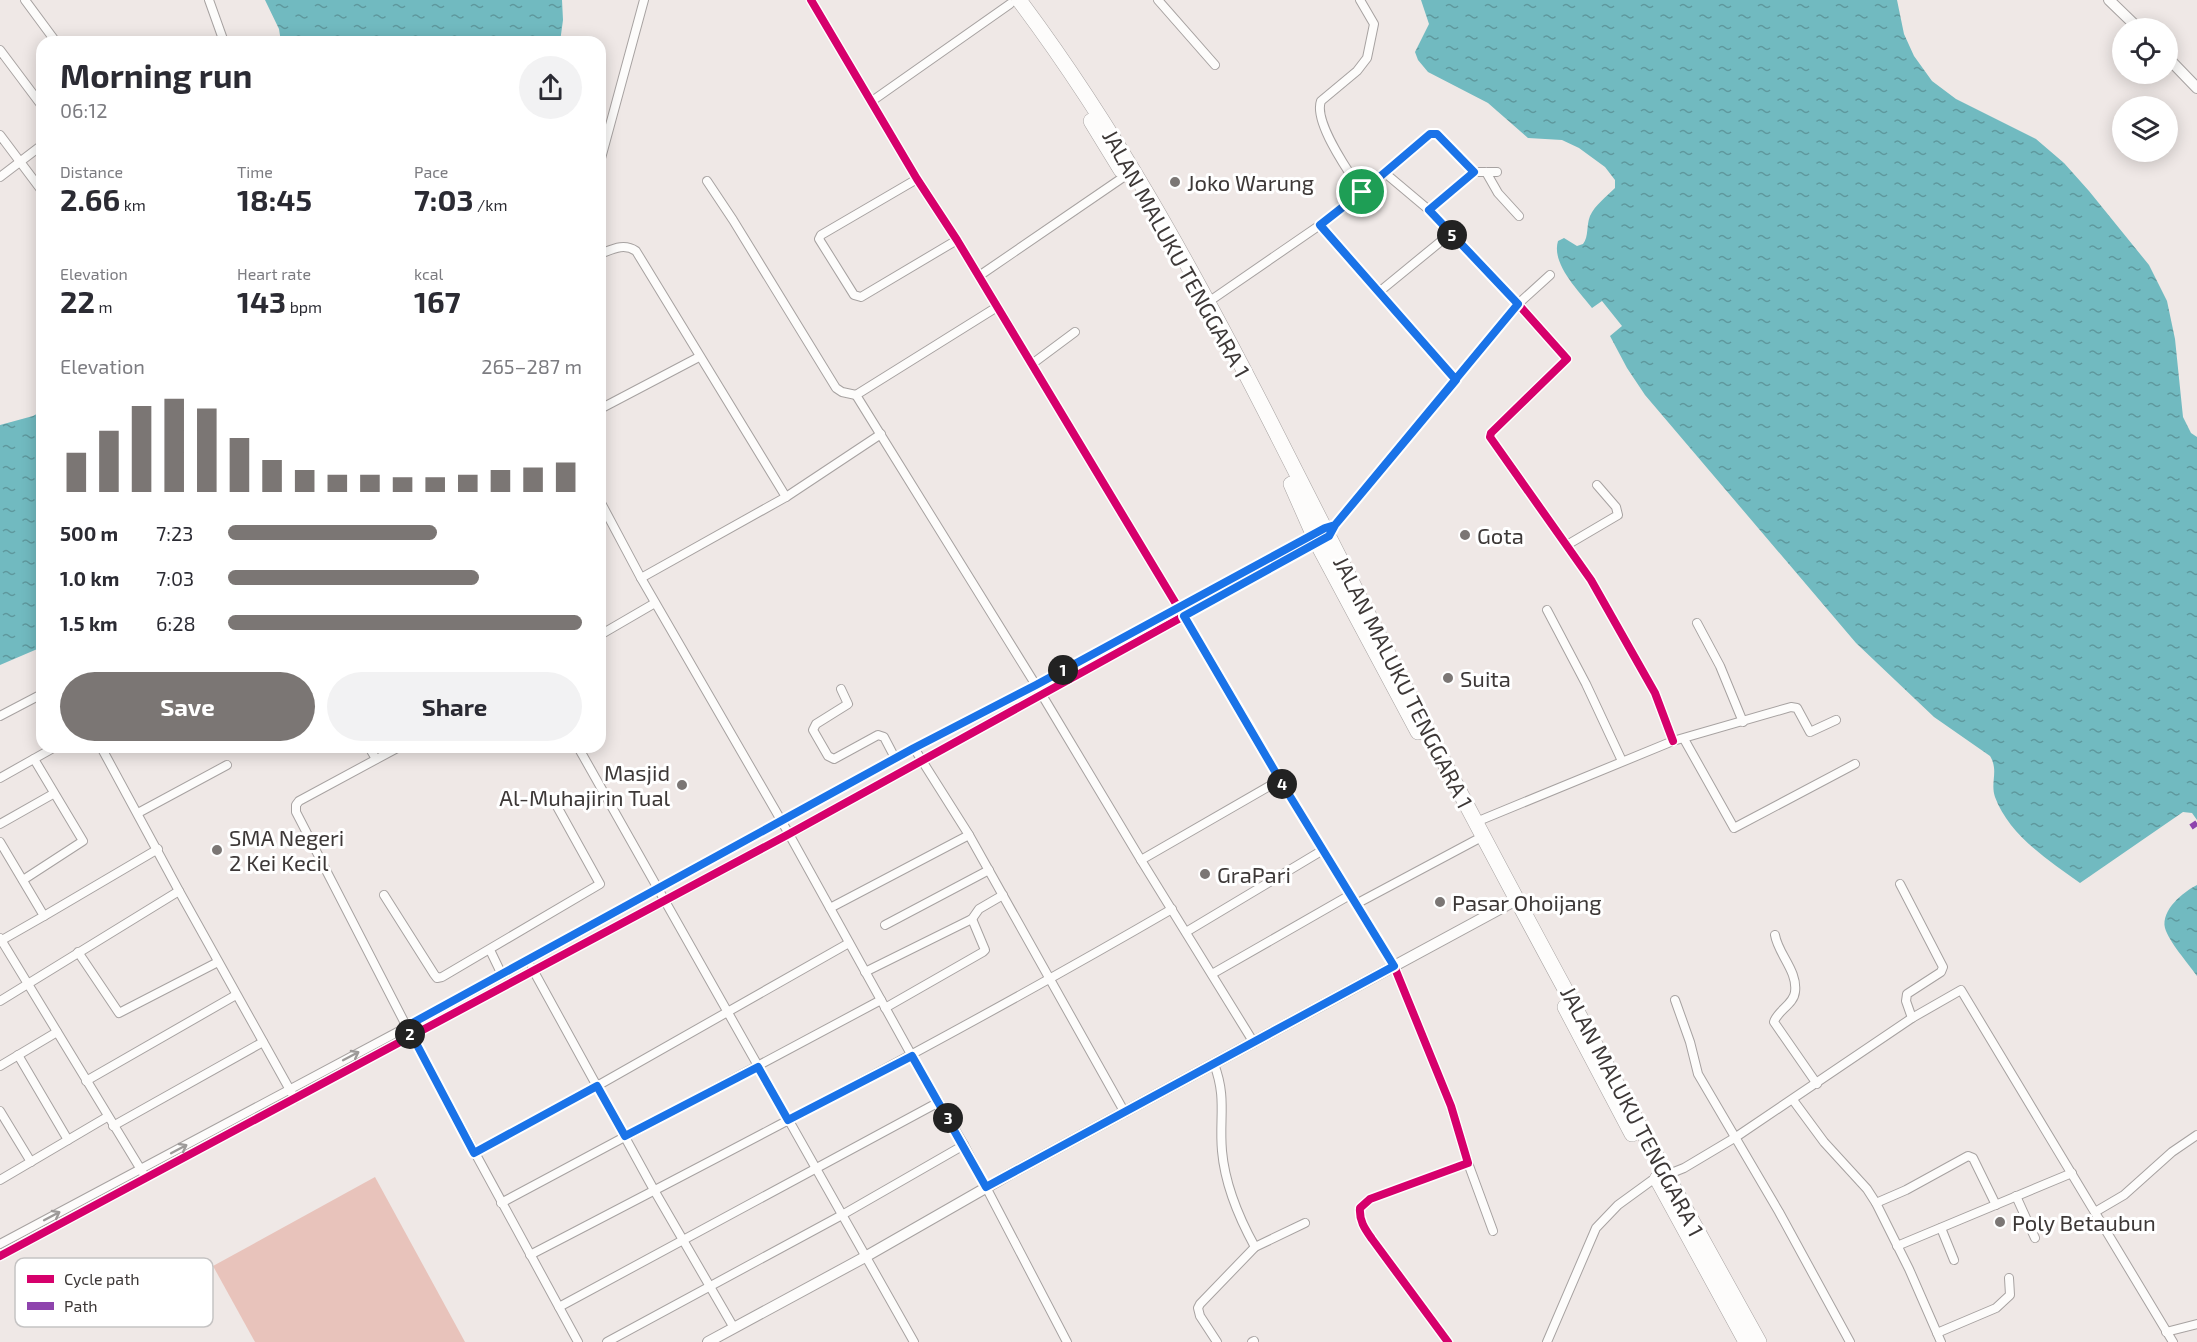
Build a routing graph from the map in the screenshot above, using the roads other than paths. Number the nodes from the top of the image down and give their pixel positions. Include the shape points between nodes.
1 (25, 0) edge
2 (209, 0) edge
3 (644, 0) edge
4 (811, 0) edge
5 (1158, 0) edge
6 (1360, 0) edge
7 (2109, 0) edge
8 (1012, 1) edge
9 (2128, 18) edge
10 (52, 36) edge
11 (222, 36) edge
12 (0, 50) edge
13 (1215, 65) dead end
14 (2178, 67) edge
15 (2195, 81) edge
16 (36, 98) edge
17 (872, 101) junction
18 (0, 135) edge
19 (606, 140) edge
20 (36, 149) edge
21 (20, 161) junction
22 (1474, 172) junction
23 (1486, 172) junction
24 (1497, 172) dead end
25 (1385, 173) junction
26 (1125, 176) junction
27 (0, 177) edge
28 (917, 179) junction
29 (707, 181) dead end
30 (36, 183) edge
31 (1362, 192) junction
32 (1429, 210) junction
33 (1519, 216) dead end
34 (1320, 225) junction
35 (1451, 233) junction
36 (957, 240) junction
37 (606, 252) edge
38 (1550, 275) dead end
39 (979, 276) junction
40 (1379, 292) junction
41 (1518, 304) junction
42 (1205, 305) junction
43 (997, 307) junction
44 (1075, 332) dead end
45 (699, 357) junction
46 (1032, 364) junction
47 (1456, 380) junction
48 (856, 395) junction
49 (606, 405) edge
50 (881, 434) junction
51 (1597, 485) dead end
52 (786, 497) junction
53 (606, 512) edge
54 (1324, 533) junction
55 (1567, 544) junction
56 (641, 578) junction
57 (655, 603) junction
58 (1178, 607) junction
59 (1547, 610) dead end
60 (1184, 616) junction
61 (1697, 623) dead end
62 (606, 632) edge
63 (1036, 685) junction
64 (841, 689) dead end
65 (1042, 695) junction
66 (36, 697) edge
67 (0, 716) edge
68 (1836, 720) dead end
69 (1743, 722) junction
70 (1684, 739) junction
71 (1673, 741) junction
72 (914, 748) junction
73 (44, 753) edge
74 (104, 753) edge
75 (372, 753) edge
76 (388, 753) edge
77 (581, 753) edge
78 (896, 758) junction
79 (34, 759) junction
80 (376, 759) junction
81 (922, 759) junction
82 (1622, 761) junction
83 (1855, 764) dead end
84 (227, 765) dead end
85 (0, 778) edge
86 (1280, 780) junction
87 (53, 794) junction
88 (554, 801) dead end
89 (138, 813) junction
90 (781, 821) junction
91 (1476, 822) junction
92 (0, 824) edge
93 (789, 834) junction
94 (969, 834) junction
95 (1476, 840) junction
96 (0, 842) edge
97 (158, 849) junction
98 (1323, 850) junction
99 (1141, 860) junction
100 (989, 870) junction
101 (23, 880) junction
102 (1900, 884) dead end
103 (658, 888) junction
104 (179, 891) junction
105 (384, 895) dead end
106 (1003, 895) junction
107 (1350, 895) junction
108 (665, 900) junction
109 (1514, 902) junction
110 (1356, 904) junction
111 (830, 908) junction
112 (1172, 909) junction
113 (44, 916) junction
114 (972, 919) junction
115 (885, 925) dead end
116 (1186, 932) junction
117 (1775, 935) dead end
118 (1, 943) edge
119 (849, 943) junction
120 (489, 950) junction
121 (78, 952) junction
122 (528, 960) junction
123 (218, 962) junction
124 (1394, 966) junction
125 (533, 971) junction
126 (865, 972) junction
127 (1212, 974) junction
128 (502, 975) junction
129 (1051, 979) junction
130 (28, 983) junction
131 (236, 994) junction
132 (1675, 1000) dead end
133 (0, 1001) edge
134 (883, 1004) junction
135 (727, 1013) junction
136 (1912, 1018) junction
137 (407, 1026) junction
138 (57, 1032) junction
139 (412, 1037) junction
140 (263, 1042) junction
141 (1254, 1043) junction
142 (18, 1055) junction
143 (912, 1056) junction
144 (1214, 1064) junction
145 (0, 1066) edge
146 (758, 1067) junction
147 (86, 1081) junction
148 (1817, 1084) junction
149 (597, 1086) junction
150 (289, 1089) junction
151 (295, 1099) junction
152 (1793, 1100) junction
153 (939, 1102) junction
154 (0, 1111) edge
155 (1125, 1113) junction
156 (107, 1117) junction
157 (788, 1120) junction
158 (113, 1126) junction
159 (2197, 1135) edge
160 (625, 1136) junction
161 (1736, 1137) junction
162 (68, 1140) junction
163 (964, 1145) junction
164 (474, 1153) junction
165 (31, 1162) junction
166 (1468, 1163) junction
167 (141, 1169) junction
168 (817, 1169) junction
169 (2072, 1173) junction
170 (1661, 1177) junction
171 (146, 1179) junction
172 (0, 1180) edge
173 (986, 1187) junction
174 (654, 1190) junction
175 (2016, 1196) junction
176 (501, 1203) junction
177 (1876, 1203) junction
178 (1996, 1205) junction
179 (2095, 1212) junction
180 (842, 1215) junction
181 (1305, 1223) dead end
182 (1941, 1228) junction
183 (1493, 1231) dead end
184 (2035, 1238) dead end
185 (684, 1240) junction
186 (0, 1244) edge
187 (1897, 1246) junction
188 (1255, 1247) junction
189 (530, 1255) junction
190 (0, 1256) edge
191 (865, 1257) junction
192 (1954, 1260) dead end
193 (2009, 1278) dead end
194 (709, 1287) junction
195 (559, 1307) junction
196 (2197, 1324) edge
197 (734, 1328) junction
198 (2166, 1332) junction
199 (1937, 1333) junction
200 (578, 1342) edge
201 (607, 1342) edge
202 (708, 1342) edge
203 (915, 1342) edge
204 (1067, 1342) edge
205 (1216, 1342) edge
206 (1448, 1342) edge
207 (1547, 1342) edge
208 (1746, 1342) edge
209 (1759, 1342) edge
210 (1850, 1342) edge
211 (1941, 1342) edge
212 (2172, 1342) edge

1 - 10 street
2 - 11 street
3 - 19 street
4 - 17 street
5 - 13 street
6 - 31 street via 1374,24 1367,58 1319,106 1322,122
7 - 9 street
8 - 17 street
8 - 26 highway, JALAN MALUKU TENGGARA 1
8 - 42 highway, JALAN MALUKU TENGGARA 1 via 1069,69 1114,138
12 - 16 street
14 - 15 street
17 - 28 street
18 - 21 street
20 - 21 street
21 - 27 street
21 - 30 street
22 - 23 street
22 - 25 street via 1432,133
22 - 32 street
23 - 24 street
23 - 33 street
25 - 31 street
25 - 32 street
26 - 39 street
26 - 42 highway, JALAN MALUKU TENGGARA 1
28 - 36 street
28 - 36 street via 821,235 819,239 854,295 861,297
29 - 48 street via 836,388
31 - 34 street
32 - 35 street
34 - 40 street
34 - 42 street
35 - 40 street
35 - 41 street
36 - 39 street
37 - 45 street via 623,246 636,251
38 - 41 street
39 - 43 street
40 - 47 street
41 - 47 street
41 - 55 street via 1567,359 1490,437
42 - 54 highway, JALAN MALUKU TENGGARA 1 via 1296,493
43 - 46 street
43 - 48 street
44 - 46 street
45 - 49 street
45 - 52 street
46 - 58 street
47 - 54 street
48 - 50 street
50 - 52 street
50 - 63 street
51 - 55 street via 1618,515
52 - 56 street
53 - 56 street
54 - 58 street
54 - 60 street
54 - 91 highway, JALAN MALUKU TENGGARA 1
54 - 95 highway, JALAN MALUKU TENGGARA 1
55 - 71 street via 1647,677
56 - 57 street
57 - 62 street
57 - 90 street
58 - 60 street
58 - 63 street
59 - 82 street
60 - 65 street
60 - 86 street
61 - 69 street
63 - 65 street
63 - 72 street
64 - 78 street via 848,704 816,724 813,730 828,756 834,759 878,735 884,736
65 - 81 street
65 - 99 street
66 - 67 street
68 - 69 street via 1810,732 1794,706
69 - 70 street
70 - 71 street
70 - 83 street via 1734,828
71 - 82 street
72 - 78 street
72 - 81 street
73 - 79 street
74 - 89 street
75 - 80 street
76 - 80 street
77 - 103 street
78 - 90 street
79 - 85 street
79 - 87 street
80 - 137 street via 299,801 296,812
81 - 93 street
81 - 94 street
82 - 91 street
84 - 89 street
86 - 98 street
86 - 99 street
87 - 92 street
87 - 101 street via 84,841
88 - 120 street via 600,884
89 - 97 street
90 - 93 street
90 - 103 street
91 - 109 highway, JALAN MALUKU TENGGARA 1
93 - 108 street
93 - 111 street
94 - 100 street
94 - 111 street
95 - 109 highway, JALAN MALUKU TENGGARA 1
95 - 110 street
96 - 101 street
97 - 104 street
97 - 113 street
98 - 107 street
98 - 116 street
99 - 112 street
100 - 106 street
100 - 115 street
101 - 113 street
102 - 136 street via 1943,967 1907,994
103 - 108 street
103 - 122 street
104 - 121 street
104 - 123 street
105 - 120 street via 437,978
106 - 114 street via 979,909
106 - 129 street
107 - 110 street
107 - 127 street
108 - 125 street
108 - 135 street
109 - 124 street
109 - 170 highway, JALAN MALUKU TENGGARA 1
110 - 124 street
111 - 119 street
112 - 116 street
112 - 129 street
113 - 118 street
114 - 126 street
114 - 134 street via 982,939 983,952
116 - 127 street
117 - 148 street via 1796,991 1774,1022
118 - 130 street
119 - 126 street
119 - 135 street
120 - 128 street
121 - 123 street via 118,1013
121 - 130 street
122 - 125 street
122 - 128 street
123 - 131 street
124 - 141 street
124 - 166 street via 1448,1098
125 - 139 street
125 - 149 street
126 - 134 street
127 - 141 street
128 - 137 street
129 - 143 street
129 - 155 street
130 - 133 street
130 - 138 street
131 - 140 street
131 - 147 street
132 - 161 street via 1698,1074
134 - 143 street
134 - 146 street
135 - 146 street
135 - 149 street
136 - 148 street
136 - 169 street via 1961,990
137 - 139 street
150 -> 137 street
138 - 142 street
138 - 147 street
139 - 151 street
139 - 164 street
140 - 150 street
140 - 158 street
141 - 144 street
142 - 145 street
142 - 162 street
143 - 153 street
143 - 157 street
144 - 155 street
144 - 188 street via 1221,1082 1223,1163 1237,1211
146 - 157 street
146 - 160 street
147 - 156 street
148 - 152 street
149 - 160 street
149 - 164 street
150 - 151 street
167 -> 150 street
151 - 171 street
152 - 161 street
152 - 177 street
153 - 163 street
153 - 168 street
154 - 165 street
155 - 173 street
156 - 158 street
156 - 162 street
157 - 168 street
157 - 174 street
158 - 167 street
159 - 179 street via 2124,1195
160 - 174 street
160 - 176 street
161 - 170 street
161 - 210 street
162 - 165 street
163 - 173 street
163 - 180 street
164 - 176 street
165 - 172 street
166 - 183 street
166 - 206 street via 1370,1199 1360,1208 1362,1224
167 - 171 street
186 -> 167 street
168 - 180 street
168 - 185 street
169 - 175 street
169 - 179 street
170 - 207 street via 1627,1198 1598,1224
170 - 208 highway, JALAN MALUKU TENGGARA 1
170 - 209 highway, JALAN MALUKU TENGGARA 1
171 - 190 street
173 - 191 street
173 - 204 street
174 - 185 street
174 - 189 street
175 - 178 street
175 - 184 street
176 - 189 street
177 - 178 street via 1970,1156
177 - 187 street
178 - 182 street
179 - 198 street
180 - 191 street
180 - 194 street
181 - 188 street
182 - 187 street
182 - 192 street
185 - 194 street
185 - 195 street
187 - 199 street
188 - 205 street via 1199,1306 1200,1316
189 - 195 street
191 - 197 street
191 - 203 street
193 - 199 street via 2010,1295 2002,1304
194 - 197 street
194 - 201 street
195 - 200 street
196 - 198 street
197 - 202 street
198 - 212 street
199 - 211 street

